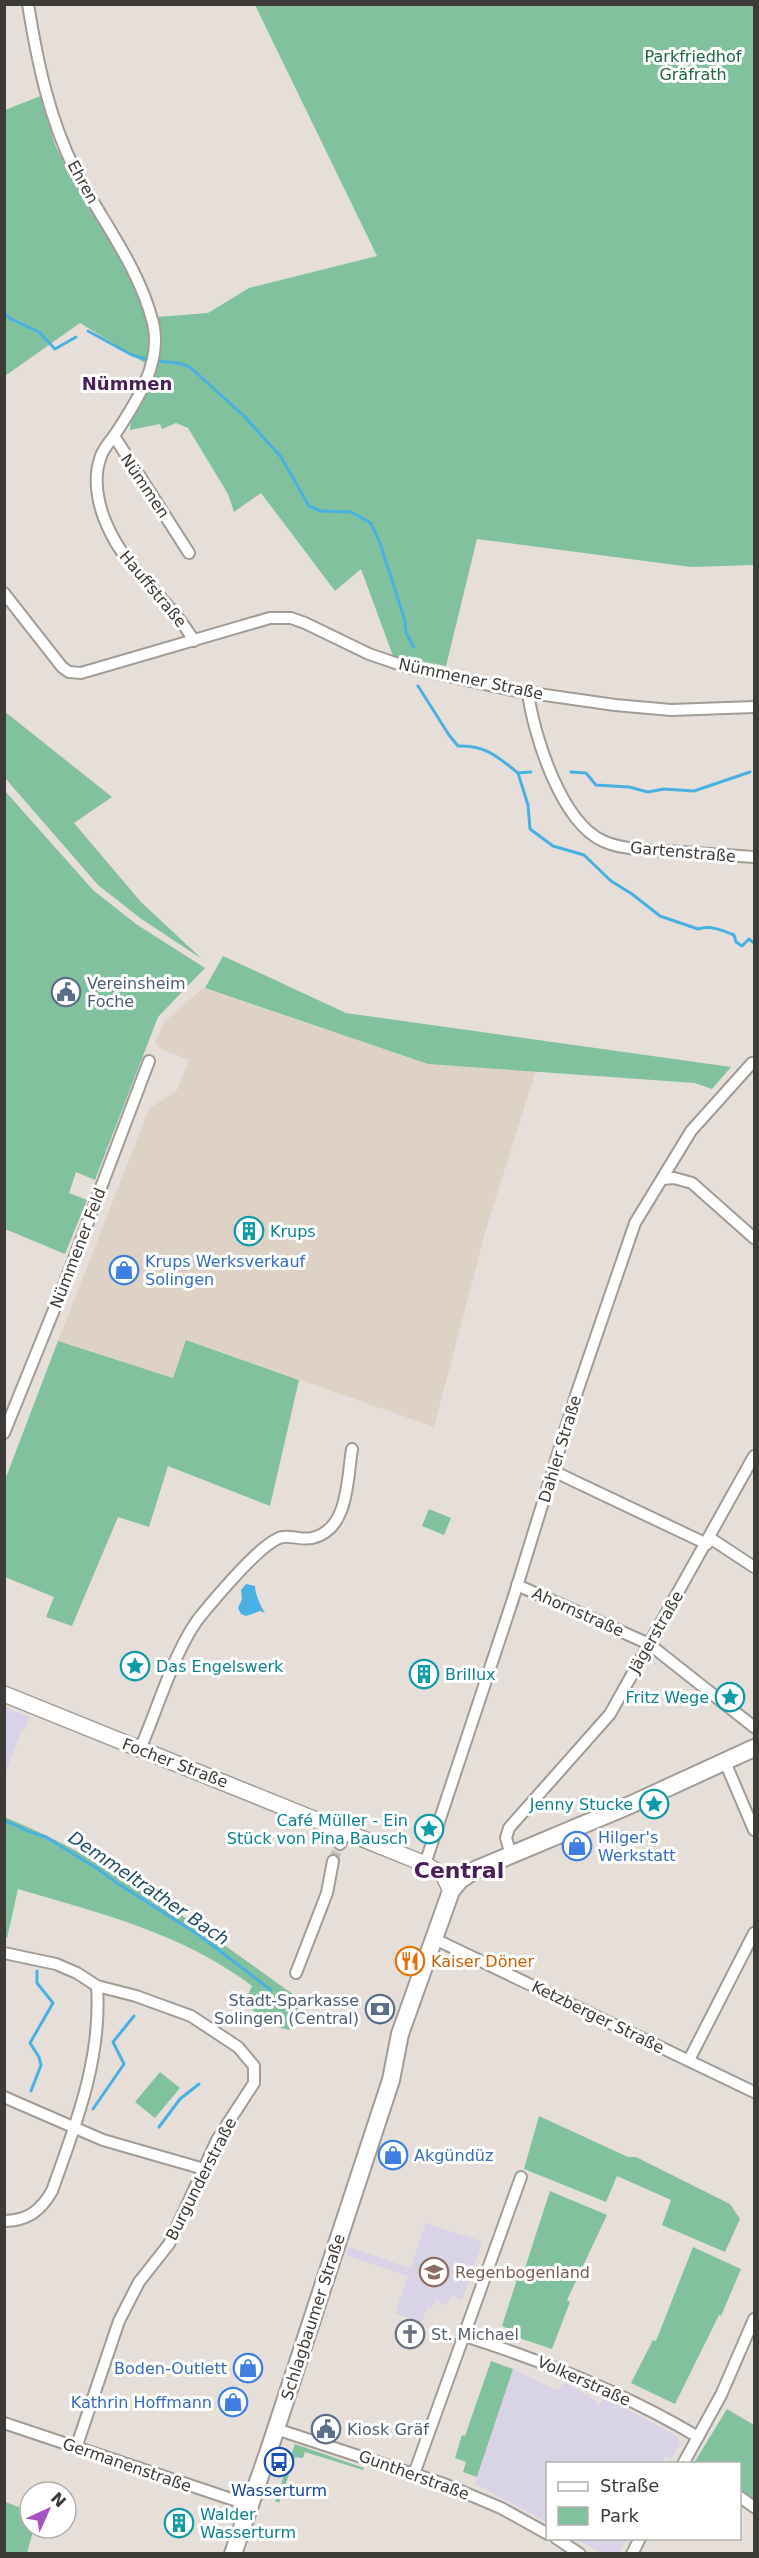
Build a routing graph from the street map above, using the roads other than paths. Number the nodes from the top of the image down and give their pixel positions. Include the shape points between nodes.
1 (28, 4) edge
2 (155, 358) joint
3 (114, 436) junction
4 (189, 553) dead end
5 (4, 593) edge
6 (194, 641) junction
7 (528, 693) junction
8 (754, 707) edge
9 (754, 857) edge
10 (149, 1061) dead end
11 (752, 1063) dead end
12 (662, 1179) junction
13 (754, 1238) edge
14 (4, 1433) edge
15 (352, 1449) dead end
16 (754, 1456) edge
17 (553, 1471) junction
18 (709, 1541) junction
19 (754, 1567) edge
20 (517, 1585) junction
21 (649, 1644) junction
22 (4, 1695) edge
23 (754, 1727) edge
24 (754, 1748) edge
25 (140, 1749) junction
26 (725, 1762) junction
27 (754, 1830) edge
28 (511, 1855) junction
29 (333, 1861) tunnel mouth
30 (430, 1866) junction
31 (475, 1870) junction
32 (451, 1891) junction
33 (452, 1911) junction
34 (754, 1933) edge
35 (449, 1945) junction
36 (4, 1953) edge
37 (296, 1973) dead end
38 (97, 1986) junction
39 (689, 2060) junction
40 (391, 2080) junction
41 (754, 2092) edge
42 (4, 2097) edge
43 (74, 2127) junction
44 (204, 2169) junction
45 (521, 2177) dead end
46 (4, 2222) edge
47 (754, 2319) edge
48 (465, 2336) junction
49 (4, 2423) edge
50 (276, 2428) junction
51 (698, 2437) junction
52 (76, 2448) junction
53 (684, 2462) edge
54 (414, 2474) junction
55 (741, 2498) edge
56 (249, 2505) junction
57 (754, 2507) edge
58 (546, 2533) edge
59 (559, 2540) edge
60 (233, 2553) edge
61 (580, 2553) edge

1 - 2 street, Ehren via 40,68 62,143 134,271 153,322
2 - 3 street, Nümmen
3 - 4 street, Nümmen
3 - 6 street, Hauffstraße via 100,456 97,472 106,525 124,556 182,621
5 - 6 street, Nümmener Straße via 69,672 81,673
6 - 7 street, Nümmener Straße via 270,618 291,618 407,667
7 - 8 street, Nümmener Straße via 671,710
7 - 9 street, Gartenstraße via 553,778 576,818 591,833 627,848
10 - 14 street, Nümmener Feld
11 - 12 street, Dahler Straße via 691,1131
12 - 13 street via 692,1183
12 - 17 street, Dahler Straße via 635,1223
15 - 25 street via 336,1523 315,1538 274,1540 204,1611 190,1632
16 - 18 street, Jägerstraße
17 - 18 street
17 - 20 street, Dahler Straße
18 - 19 street
18 - 21 street, Jägerstraße
20 - 21 street, Ahornstraße
20 - 30 street, Dahler Straße
21 - 23 street, Ahornstraße
21 - 28 street, Jägerstraße via 610,1714 509,1828 506,1838
22 - 25 main road, Focher Straße
24 - 26 main road
25 - 30 main road, Focher Straße via 343,1838
26 - 27 street
26 - 28 main road
28 - 31 main road
29 - 37 street via 327,1893
30 - 31 main road, Focher Straße
30 - 32 main road via 444,1876
31 - 32 main road, Schlagbaumer Straße
31 - 33 main road, Schlagbaumer Straße
32 - 33 main road, Schlagbaumer Straße
32 - 40 main road, Schlagbaumer Straße via 399,2034
33 - 35 main road, Schlagbaumer Straße
34 - 39 street
35 - 39 street, Ketzberger Straße
35 - 40 main road, Schlagbaumer Straße
36 - 38 street, Burgunderstraße via 64,1967
38 - 43 street via 95,2051
38 - 44 street, Burgunderstraße via 200,2020 238,2047 254,2066 254,2084 217,2140
39 - 41 street, Ketzberger Straße
40 - 50 main road, Schlagbaumer Straße
42 - 43 street
43 - 44 street via 103,2140
43 - 46 street via 44,2204 32,2216
44 - 52 street, Burgunderstraße via 168,2244 139,2282 118,2321
45 - 48 street
47 - 51 street
48 - 51 street, Volkerstraße via 603,2387
48 - 54 street
49 - 52 street, Germanenstraße
50 - 54 street, Guntherstraße
50 - 56 main road, Schlagbaumer Straße
51 - 53 street
52 - 56 street, Germanenstraße
54 - 58 street, Guntherstraße via 501,2508
55 - 57 street
56 - 60 main road, Schlagbaumer Straße
59 - 61 street

